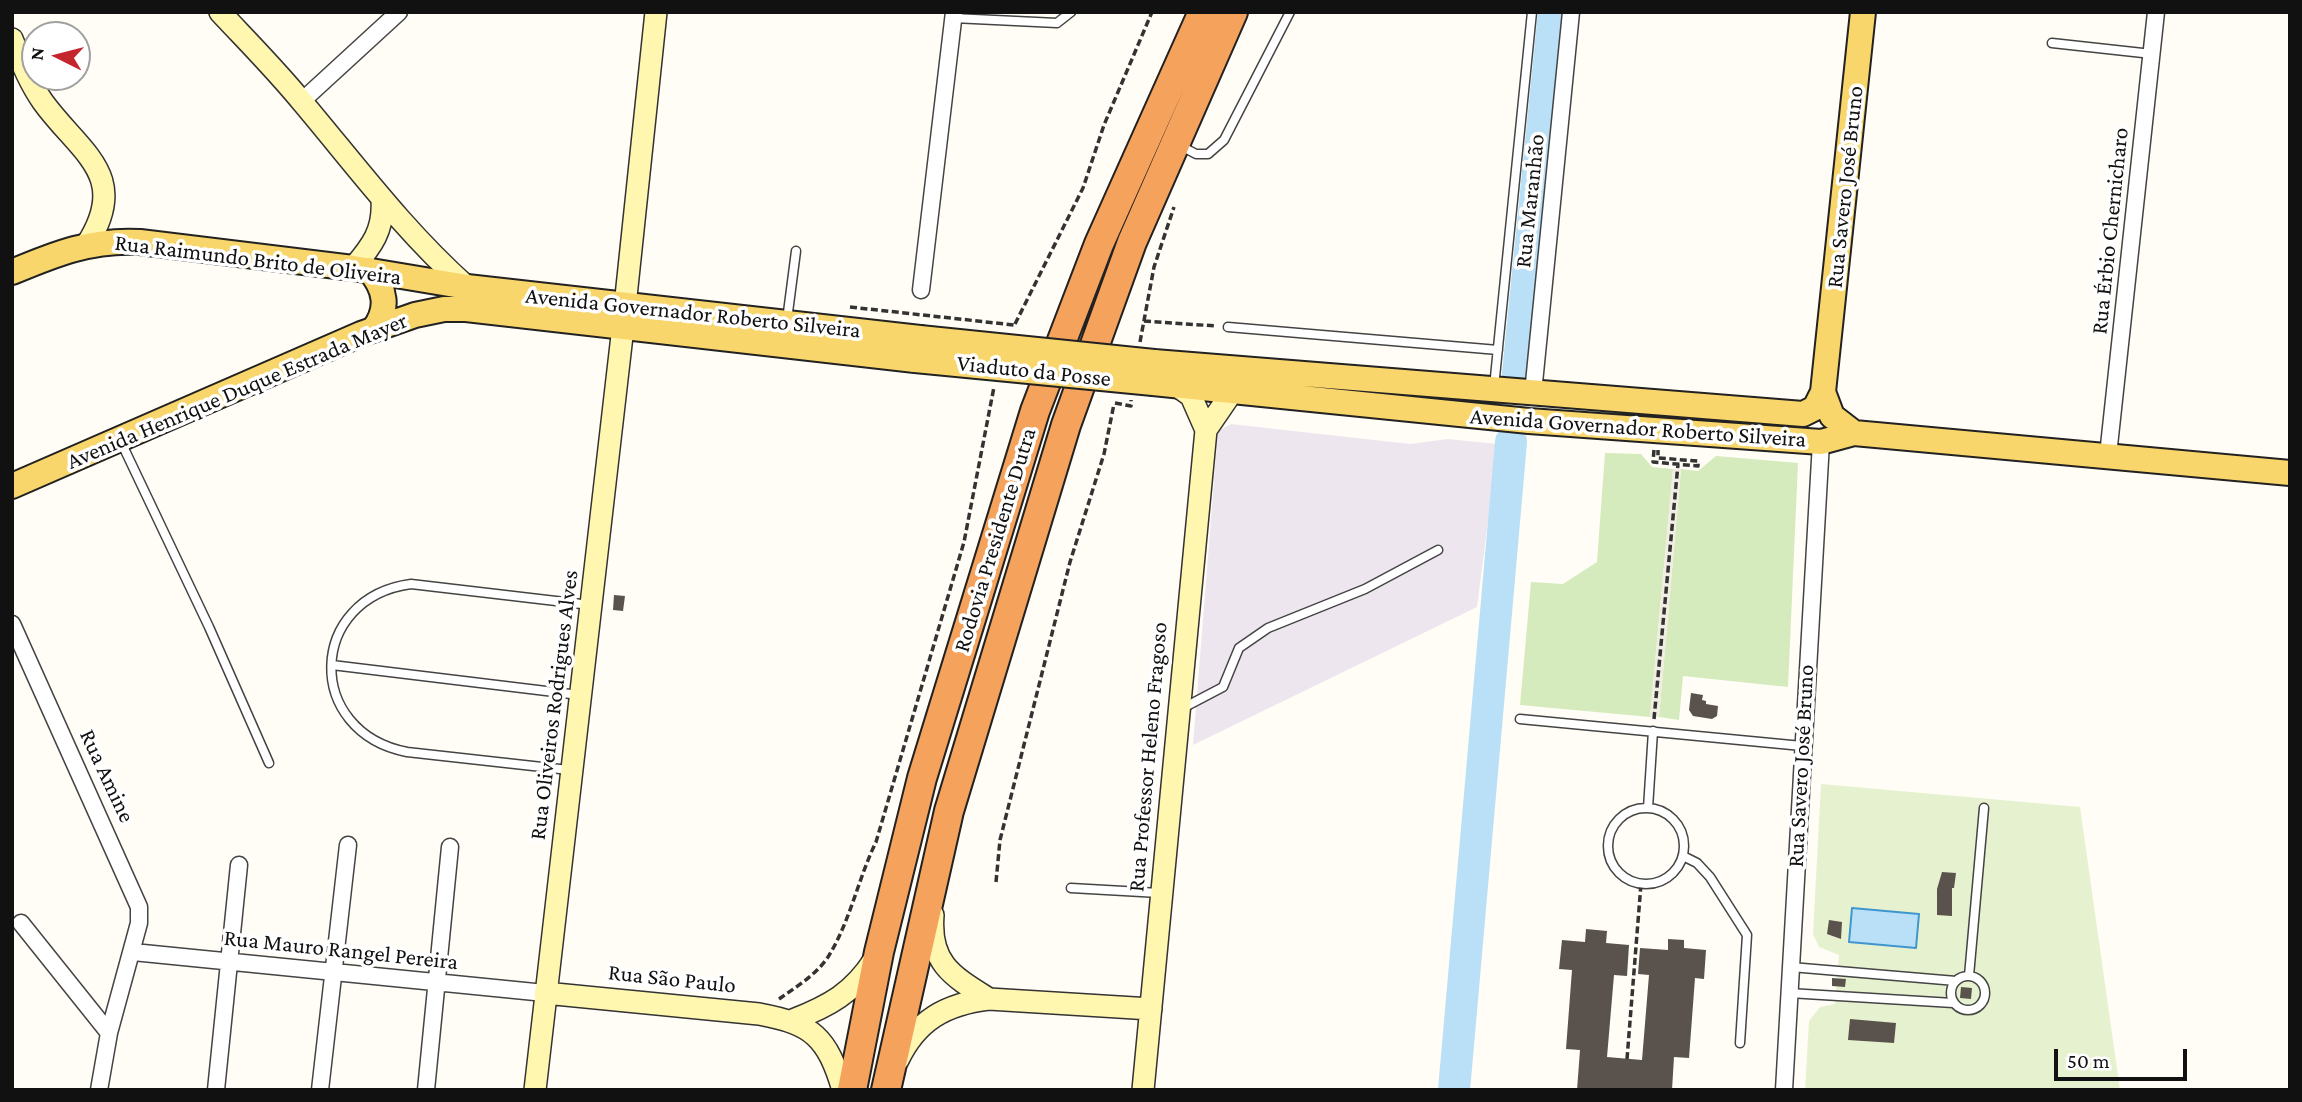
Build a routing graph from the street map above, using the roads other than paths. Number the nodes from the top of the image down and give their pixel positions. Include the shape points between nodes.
1 (220, 12) edge
2 (399, 12) edge
3 (656, 12) edge
4 (1072, 12) edge
5 (1203, 12) edge
6 (1233, 12) edge
7 (1290, 12) edge
8 (1532, 12) edge
9 (1571, 12) edge
10 (1863, 12) edge
11 (2156, 12) edge
12 (954, 15) edge
13 (12, 39) edge
14 (2052, 43) dead end
15 (2152, 54) junction
16 (302, 101) junction
17 (1175, 143) junction
18 (382, 200) junction
19 (87, 244) junction
20 (796, 251) dead end
21 (361, 269) junction
22 (12, 272) edge
23 (921, 290) dead end
24 (431, 291) junction
25 (466, 298) junction
26 (624, 317) junction
27 (787, 323) junction
28 (1228, 327) road end
29 (374, 329) junction
30 (918, 349) junction
31 (1498, 350) junction
32 (1161, 377) junction
33 (1494, 390) junction
34 (1232, 392) junction
35 (1823, 392) junction
36 (1533, 393) junction
37 (1206, 430) junction
38 (1854, 433) junction
39 (120, 439) junction
40 (1821, 442) junction
41 (2108, 455) junction
42 (2290, 473) edge
43 (12, 486) edge
44 (1438, 550) dead end
45 (593, 605) junction
46 (12, 624) edge
47 (331, 665) junction
48 (581, 695) junction
49 (1177, 710) junction
50 (1521, 719) dead end
51 (1653, 731) junction
52 (1802, 746) junction
53 (269, 763) dead end
54 (572, 771) junction
55 (1648, 808) junction
56 (1984, 808) dead end
57 (348, 845) dead end
58 (450, 847) dead end
59 (1683, 856) junction
60 (936, 859) junction
61 (239, 865) dead end
62 (1071, 888) dead end
63 (1162, 893) junction
64 (21, 923) dead end
65 (133, 952) junction
66 (879, 952) junction
67 (229, 961) junction
68 (1790, 967) junction
69 (333, 972) junction
70 (1969, 976) junction
71 (1956, 981) junction
72 (436, 982) junction
73 (545, 993) junction
74 (1789, 993) junction
75 (989, 999) junction
76 (1953, 1003) junction
77 (1150, 1009) junction
78 (793, 1020) junction
79 (109, 1033) junction
80 (1740, 1043) dead end
81 (886, 1087) edge
82 (99, 1090) edge
83 (216, 1090) edge
84 (320, 1090) edge
85 (426, 1090) edge
86 (535, 1090) edge
87 (844, 1090) edge
88 (852, 1090) edge
89 (1143, 1090) edge
90 (1784, 1090) edge

1 - 16 main road
2 - 16 street
3 - 26 main road, Rua Oliveiros Rodrigues Alves
4 - 12 lane via 1057,23
5 - 66 highway, Rodovia Presidente Dutra via 1099,244 1035,411 922,778
6 - 17 highway, Rodovia Presidente Dutra
7 - 17 lane via 1216,150 1196,154
8 - 31 lane, Rua Maranhão
9 - 36 street, Rua Maranhão
10 - 35 main road, Rua Savero José Bruno
11 - 15 street, Rua Érbio Chernicharo
12 - 23 street
13 - 19 main road via 36,90 102,180 103,215
14 - 15 lane
15 - 41 street, Rua Érbio Chernicharo
16 - 18 main road
17 - 60 highway, Rodovia Presidente Dutra via 1108,305 1066,425
18 - 21 main road via 381,227
18 - 24 main road
19 - 21 main road, Rua Raimundo Brito de Oliveira via 140,242
19 - 22 main road, Rua Raimundo Brito de Oliveira
20 - 27 lane
21 - 24 main road, Rua Raimundo Brito de Oliveira
21 - 29 main road via 382,289 381,320
24 - 25 main road, Rua Raimundo Brito de Oliveira
24 - 25 main road, Avenida Henrique Duque Estrada Mayer via 444,309
24 - 29 main road, Avenida Henrique Duque Estrada Mayer
25 - 26 main road, Avenida Governador Roberto Silveira
26 - 27 main road, Avenida Governador Roberto Silveira
26 - 30 main road, Avenida Governador Roberto Silveira
26 - 45 main road, Rua Oliveiros Rodrigues Alves
27 - 30 main road, Avenida Governador Roberto Silveira
28 - 31 lane
29 - 39 main road, Avenida Henrique Duque Estrada Mayer
30 - 32 main road, Viaduto da Posse, bridge
31 - 33 lane, Rua Maranhão
32 - 33 main road, Avenida Governador Roberto Silveira
32 - 34 main road, Avenida Governador Roberto Silveira
32 - 37 main road, Rua Professor Heleno Fragoso via 1191,396
33 - 36 main road, Avenida Governador Roberto Silveira
34 - 37 main road, Rua Professor Heleno Fragoso
34 - 40 main road, Avenida Governador Roberto Silveira via 1529,421
35 - 36 main road, Avenida Governador Roberto Silveira via 1815,408 1802,414
35 - 38 main road via 1832,416
37 - 49 main road, Rua Professor Heleno Fragoso
38 - 40 main road, Avenida Governador Roberto Silveira
38 - 41 main road, Avenida Governador Roberto Silveira
39 - 43 main road, Avenida Henrique Duque Estrada Mayer
39 - 53 lane
40 - 52 street, Rua Savero José Bruno
41 - 42 main road, Avenida Governador Roberto Silveira
44 - 49 lane via 1365,589 1268,628 1239,648 1223,687
45 - 47 lane via 397,586 371,596 349,616 336,640
45 - 48 main road, Rua Oliveiros Rodrigues Alves
46 - 65 street, Rua Amine via 137,897 139,923
47 - 48 lane
47 - 54 lane via 335,697 342,710 359,731 382,746
48 - 54 main road, Rua Oliveiros Rodrigues Alves
49 - 63 main road, Rua Professor Heleno Fragoso
50 - 51 lane
51 - 52 lane
51 - 55 lane
52 - 68 street, Rua Savero José Bruno
54 - 73 main road, Rua Oliveiros Rodrigues Alves
55 - 59 lane via 1675,820 1684,843
55 - 59 lane via 1629,811 1619,819 1608,842 1614,866 1622,876 1641,884 1658,883 1670,876
56 - 70 lane
57 - 69 street
58 - 72 street
59 - 80 lane via 1710,877 1747,934
60 - 75 main road via 932,928 937,955 956,978
60 - 81 highway, Rodovia Presidente Dutra
61 - 67 street
62 - 63 lane
63 - 77 main road, Rua Professor Heleno Fragoso
64 - 79 street
65 - 67 street, Rua Mauro Rangel Pereira
65 - 79 street, Rua Amine
66 - 78 main road via 860,981 840,999
66 - 88 highway, Rodovia Presidente Dutra
67 - 69 street, Rua Mauro Rangel Pereira
67 - 83 street
68 - 71 lane
68 - 74 street, Rua Savero José Bruno
69 - 72 street, Rua Mauro Rangel Pereira
69 - 84 street
70 - 71 lane
70 - 76 lane via 1984,986 1984,999 1971,1010 1961,1010
71 - 76 lane via 1951,989
72 - 73 street, Rua Mauro Rangel Pereira
72 - 85 street
73 - 78 main road, Rua São Paulo
73 - 86 main road, Rua Oliveiros Rodrigues Alves
74 - 76 lane
74 - 90 street, Rua Savero José Bruno
75 - 77 main road
75 - 81 main road via 948,1008 927,1020 905,1045
77 - 89 main road, Rua Professor Heleno Fragoso
78 - 87 main road, Rua São Paulo via 815,1034 827,1049
79 - 82 street, Rua Amine

